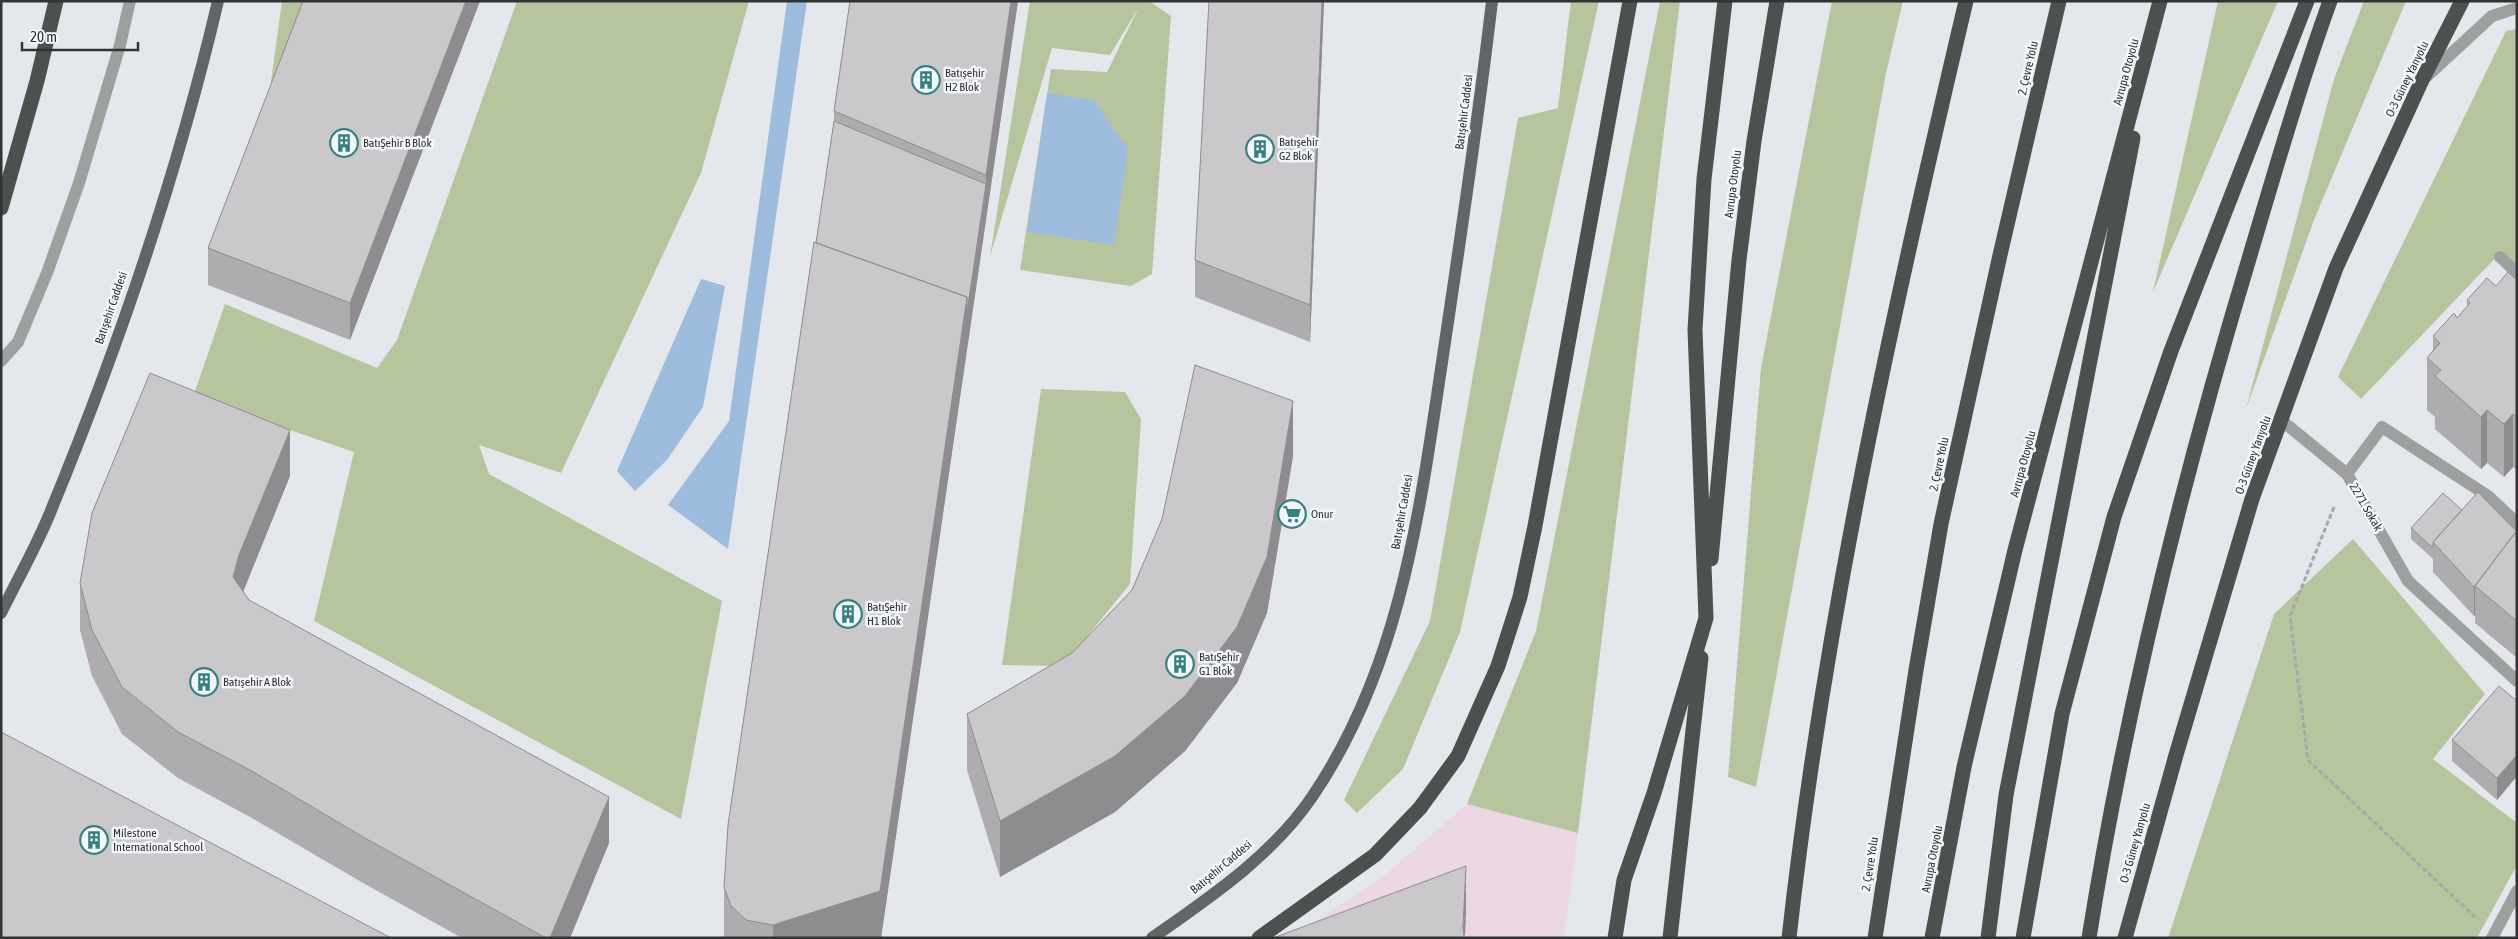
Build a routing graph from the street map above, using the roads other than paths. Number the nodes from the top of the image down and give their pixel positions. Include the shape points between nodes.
1 (56, 1) edge
2 (130, 1) edge
3 (218, 1) edge
4 (1492, 1) edge
5 (1630, 1) edge
6 (1725, 1) edge
7 (1777, 1) edge
8 (1966, 1) edge
9 (2059, 1) edge
10 (2160, 1) edge
11 (2307, 1) edge
12 (2330, 1) edge
13 (2462, 1) edge
14 (2517, 8) edge
15 (2422, 80) junction
16 (1, 208) edge
17 (2500, 257) dead end
18 (2517, 273) edge
19 (1, 361) edge
20 (2281, 420) junction
21 (2347, 474) junction
22 (2517, 523) edge
23 (1, 613) edge
24 (1706, 618) junction
25 (2517, 680) edge
26 (2517, 891) edge
27 (2493, 936) edge
28 (1152, 938) edge
29 (1259, 938) edge
30 (1615, 938) edge
31 (1670, 938) edge
32 (1788, 938) edge
33 (1875, 938) edge
34 (1932, 938) edge
35 (1988, 938) edge
36 (2023, 938) edge
37 (2089, 938) edge
38 (2125, 938) edge

1 - 16 highway
2 - 19 street via 79,183 18,342
3 - 23 main road, Batışehir Caddesi via 166,190 126,313 52,509
4 - 28 main road, Batışehir Caddesi via 1480,114 1436,406 1407,573 1387,644 1345,742 1310,800 1273,843 1209,898
5 - 29 highway via 1520,597 1498,666 1458,756 1420,808 1375,855
6 - 24 highway via 1704,179 1695,330
7 - 24 highway, Avrupa Otoyolu via 1740,250
8 - 32 highway via 1884,367 1822,688
9 - 33 highway, 2. Çevre Yolu via 1941,524
10 - 34 highway, Avrupa Otoyolu via 2016,550 1964,767
10 - 35 highway via 2006,795
11 - 36 highway via 2171,351 2114,517 2062,714
12 - 37 highway via 2306,67 2210,387 2174,522 2142,659
13 - 15 highway, O-3 Güney Yanyolu
14 - 15 street via 2492,16
15 - 20 highway, O-3 Güney Yanyolu via 2336,268
17 - 18 street
20 - 21 street
20 - 38 highway, O-3 Güney Yanyolu via 2249,508
21 - 22 street, 2271. Sokak via 2382,426 2488,496
21 - 25 street, 2271. Sokak via 2408,581
24 - 30 highway via 1654,794 1624,880
24 - 31 highway, Avrupa Otoyolu
26 - 27 street

